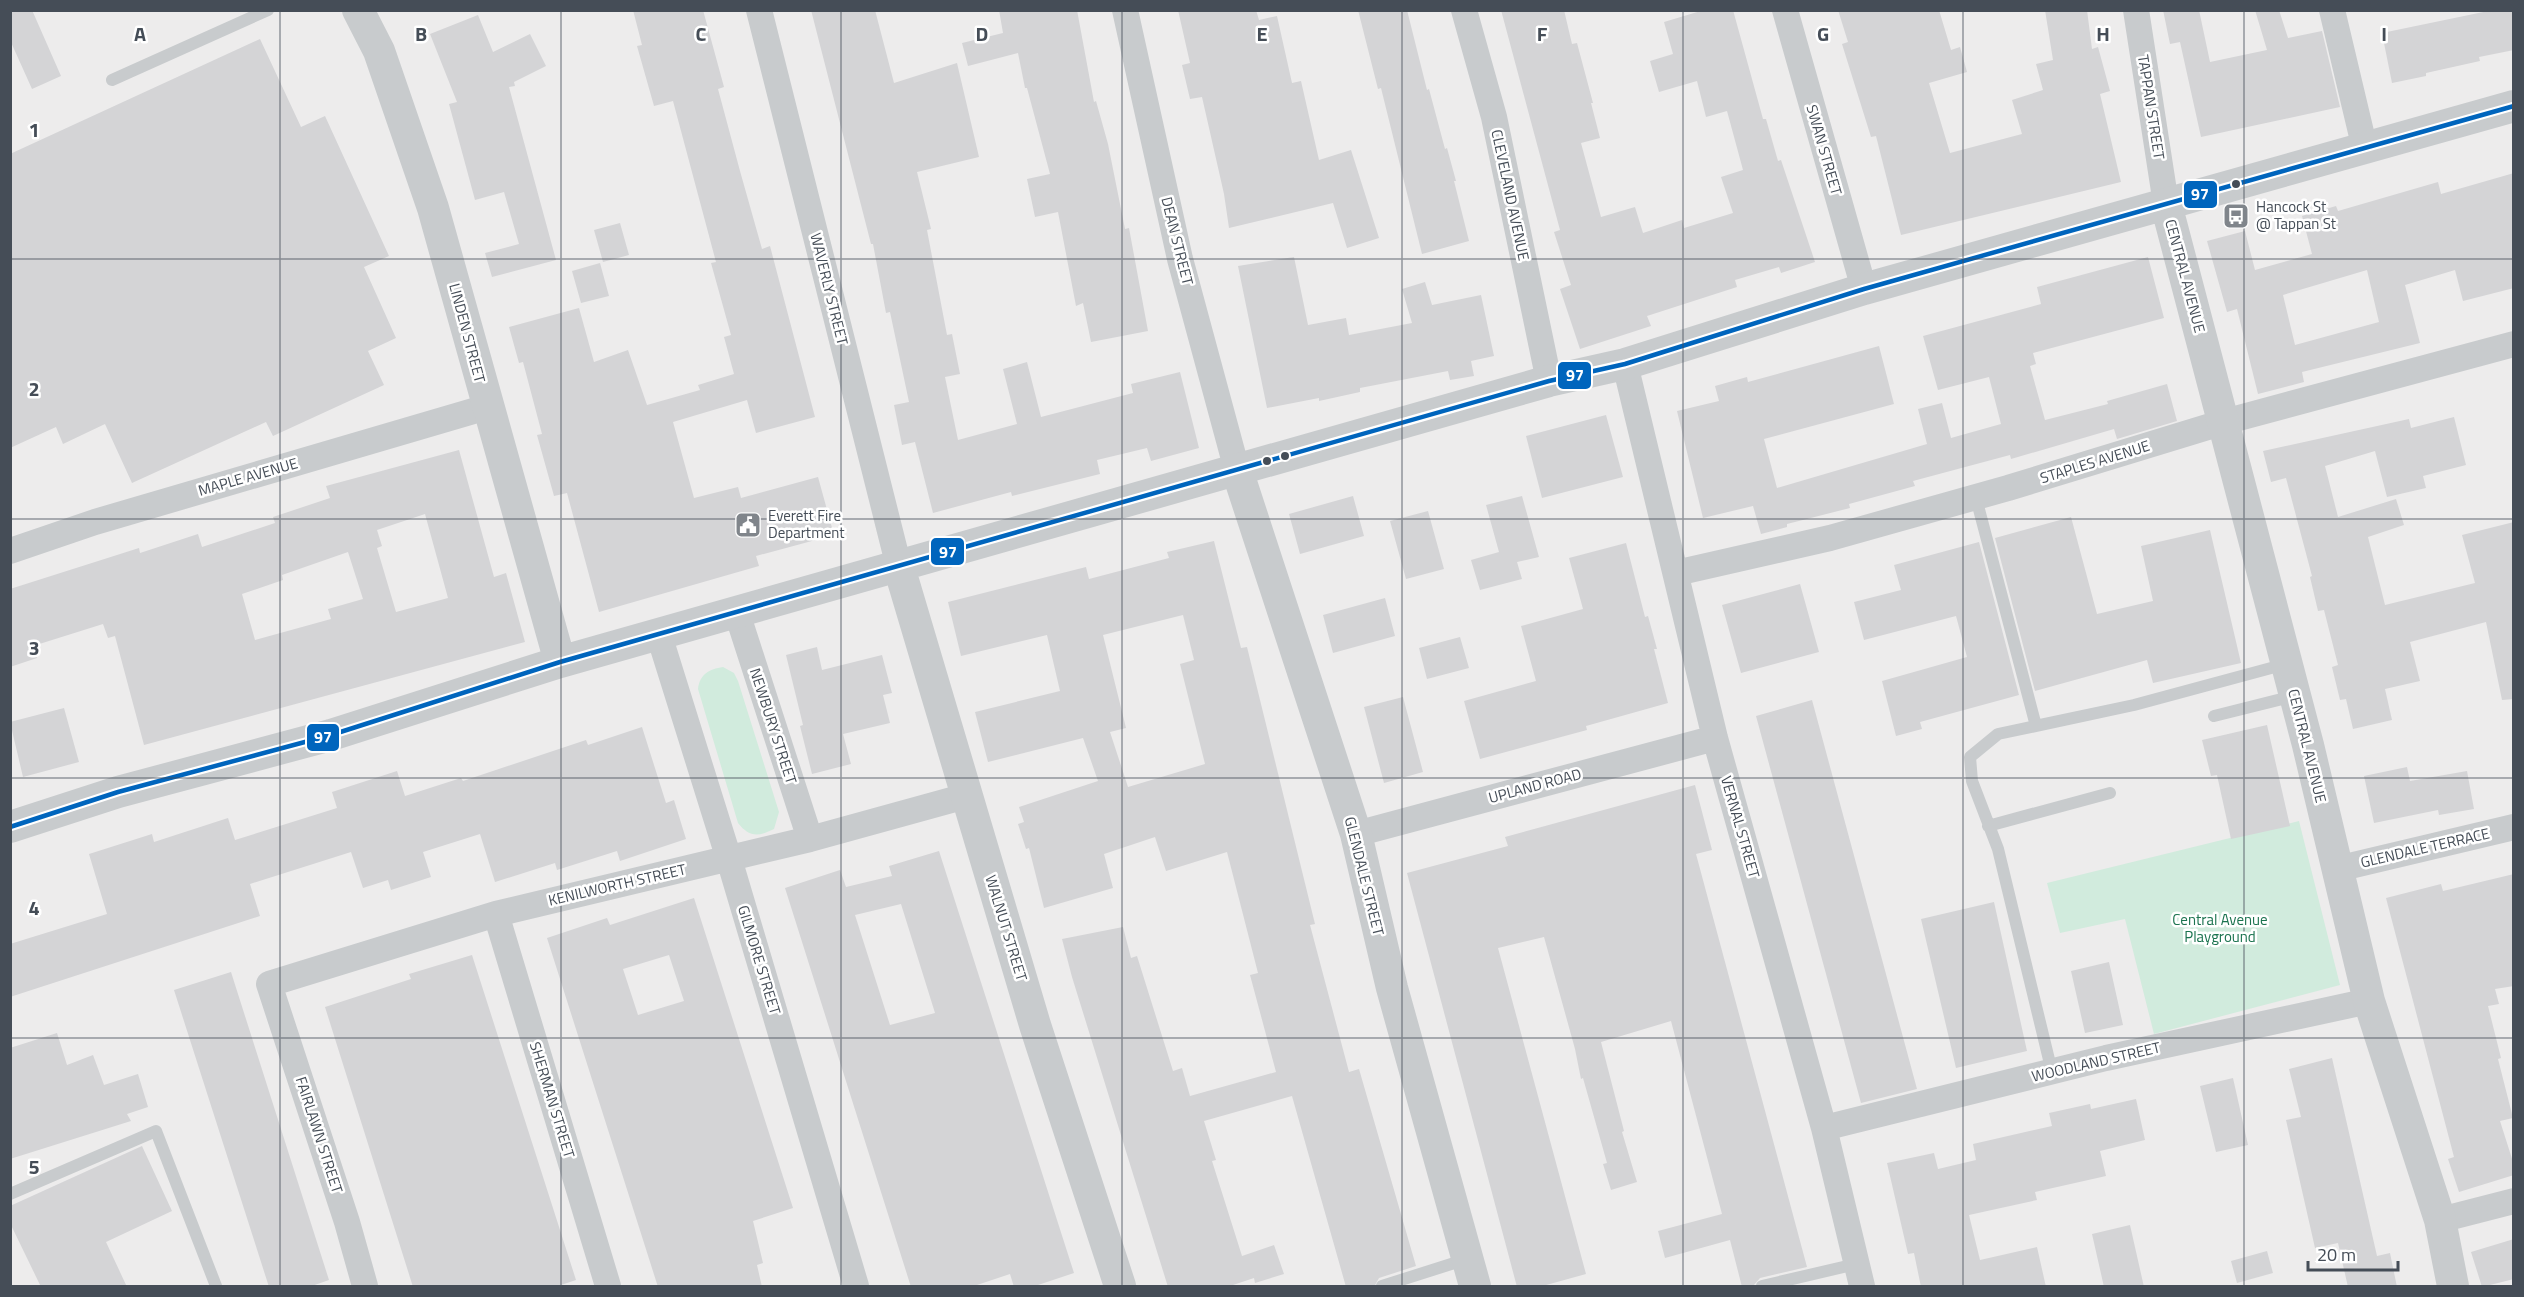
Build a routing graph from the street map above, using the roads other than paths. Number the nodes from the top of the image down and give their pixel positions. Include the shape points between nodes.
1 (268, 10) edge
2 (358, 10) edge
3 (759, 10) edge
4 (1125, 10) edge
5 (1464, 10) edge
6 (1785, 10) edge
7 (2136, 10) edge
8 (2332, 10) edge
9 (112, 80) dead end
10 (2514, 106) edge
11 (2365, 149) junction
12 (2166, 204) junction
13 (1863, 290) junction
14 (2514, 345) edge
15 (1625, 364) junction
16 (1549, 381) junction
17 (487, 407) junction
18 (2224, 422) junction
19 (1237, 470) junction
20 (1976, 498) junction
21 (10, 551) edge
22 (899, 567) junction
23 (1676, 573) junction
24 (737, 613) junction
25 (659, 634) junction
26 (560, 662) junction
27 (2287, 664) junction
28 (2295, 695) junction
29 (2214, 716) dead end
30 (2036, 726) junction
31 (1715, 738) junction
32 (2110, 793) dead end
33 (966, 796) junction
34 (10, 826) edge
35 (1988, 826) junction
36 (2514, 827) edge
37 (1356, 834) junction
38 (810, 839) junction
39 (729, 859) junction
40 (2337, 869) junction
41 (496, 914) junction
42 (269, 984) joint
43 (2369, 1001) junction
44 (2052, 1072) junction
45 (1824, 1128) junction
46 (10, 1194) edge
47 (2514, 1201) edge
48 (2440, 1220) junction
49 (1472, 1272) edge
50 (1859, 1275) edge
51 (216, 1287) edge
52 (365, 1287) edge
53 (608, 1287) edge
54 (856, 1287) edge
55 (1120, 1287) edge
56 (1382, 1287) edge
57 (1762, 1287) edge
58 (2453, 1287) edge

1 - 9 lane
2 - 17 street, LINDEN STREET via 379,51 433,208
3 - 22 street, WAVERLY STREET
4 - 19 street, DEAN STREET via 1180,259
5 - 16 street, CLEVELAND AVENUE via 1494,117
6 - 13 street, SWAN STREET
7 - 12 street, TAPPAN STREET
8 - 11 street
10 - 11 street
11 - 12 street
12 - 13 street
12 - 18 street, CENTRAL AVENUE
13 - 15 street
14 - 18 street, STAPLES AVENUE
15 - 16 street
15 - 23 street, VERNAL STREET
16 - 19 street
17 - 21 street, MAPLE AVENUE via 95,522
17 - 26 street, LINDEN STREET
18 - 20 street, STAPLES AVENUE
18 - 27 street, CENTRAL AVENUE
19 - 22 street
19 - 37 street, GLENDALE STREET
20 - 23 street, STAPLES AVENUE via 1830,538
20 - 30 lane
22 - 24 street
22 - 33 street, WALNUT STREET
23 - 31 street, VERNAL STREET
24 - 25 street
24 - 38 street, NEWBURY STREET
25 - 26 street
25 - 39 street, GILMORE STREET
26 - 34 street via 330,735 118,792
27 - 28 street, CENTRAL AVENUE
27 - 30 lane via 2134,705
28 - 29 lane
28 - 40 street, CENTRAL AVENUE
30 - 35 lane via 1998,734 1970,757 1972,781
31 - 37 street, UPLAND ROAD
31 - 45 street, VERNAL STREET
32 - 35 lane
33 - 38 street, KENILWORTH STREET
33 - 55 street, WALNUT STREET
35 - 44 lane via 1998,849
36 - 40 street, GLENDALE TERRACE
37 - 49 street, GLENDALE STREET via 1392,988
38 - 39 street, KENILWORTH STREET
39 - 41 street, KENILWORTH STREET
39 - 54 street, GILMORE STREET
40 - 43 street, CENTRAL AVENUE
41 - 42 street, KENILWORTH STREET
41 - 53 street, SHERMAN STREET
42 - 52 street, FAIRLAWN STREET
43 - 44 street, WOODLAND STREET
43 - 48 street, CENTRAL AVENUE
44 - 45 street, WOODLAND STREET
45 - 50 street, VERNAL STREET
46 - 51 lane via 156,1131
47 - 48 street
48 - 58 street, CENTRAL AVENUE
49 - 56 lane
50 - 57 lane

